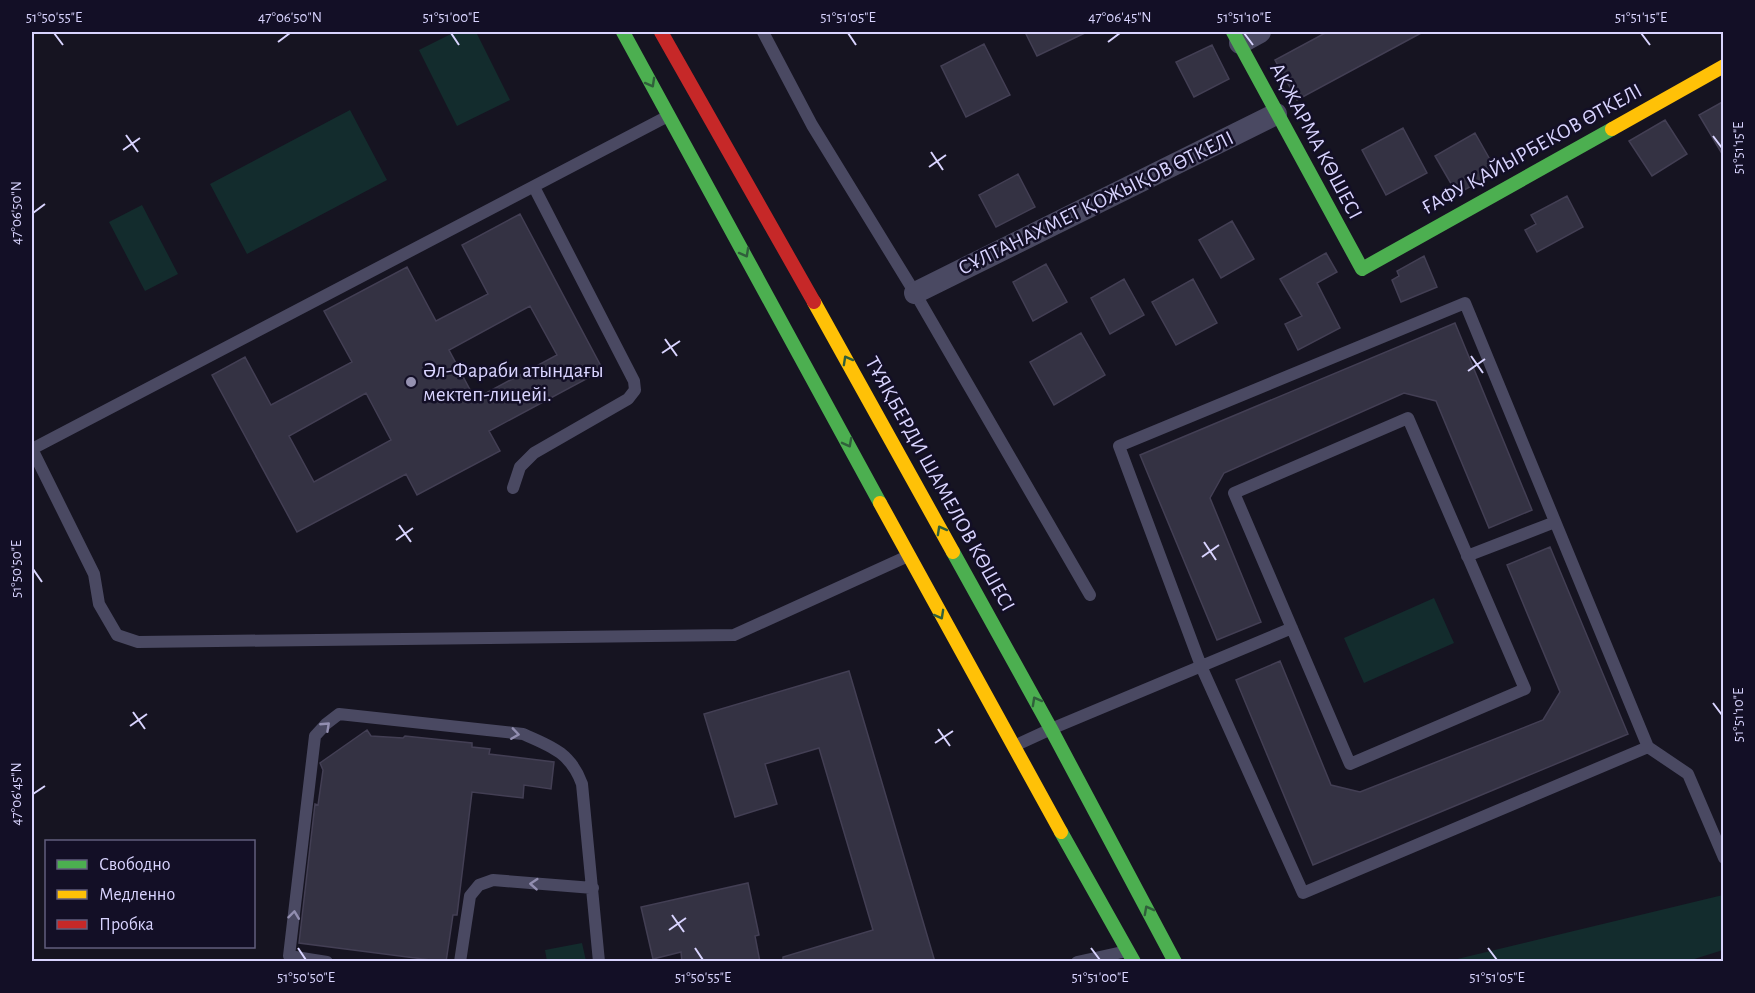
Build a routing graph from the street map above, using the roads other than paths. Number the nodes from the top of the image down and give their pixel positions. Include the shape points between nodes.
1 (623, 32) edge
2 (661, 32) edge
3 (763, 32) edge
4 (1260, 32) edge
5 (1236, 37) edge
6 (1724, 66) edge
7 (1276, 114) junction
8 (669, 115) junction
9 (534, 187) junction
10 (795, 267) junction
11 (1362, 269) joint
12 (762, 284) junction
13 (915, 293) junction
14 (32, 449) edge
15 (513, 488) dead end
16 (1555, 522) junction
17 (909, 556) junction
18 (1467, 556) junction
19 (1090, 595) dead end
20 (1292, 628) junction
21 (1202, 666) junction
22 (1051, 729) junction
23 (1014, 747) junction
24 (1648, 747) junction
25 (1724, 858) edge
26 (593, 888) junction
27 (1131, 956) edge
28 (327, 962) edge
29 (460, 962) edge
30 (600, 962) edge
31 (1077, 962) edge
32 (1175, 962) edge

1 -> 8 street
2 - 10 street, ТҰЯҚБЕРДИ ШАМЕЛОВ КӨШЕСІ
3 - 13 lane via 812,125
4 - 5 street
5 - 7 street, АҚЖАРМА КӨШЕСІ
6 - 11 street, ҒАФУ ҚАЙЫРБЕКОВ ӨТКЕЛІ
7 - 11 street, АҚЖАРМА КӨШЕСІ
7 - 13 street, СҰЛТАНАХМЕТ ҚОЖЫҚОВ ӨТКЕЛІ
8 - 9 lane
8 -> 12 street
9 - 14 lane
9 - 15 lane via 634,381 635,390 628,399 534,453 520,467
10 - 12 street
22 -> 10 street, ТҰЯҚБЕРДИ ШАМЕЛОВ КӨШЕСІ
12 -> 17 street
13 - 19 lane
14 - 17 lane via 94,574 99,604 117,635 138,642 734,635
16 - 18 lane
16 - 21 lane via 1465,303 1119,446
16 - 24 lane
17 -> 23 street
18 - 20 lane via 1525,690 1350,764
18 - 20 lane via 1408,418 1234,493
20 - 21 lane
21 - 22 lane
21 - 24 lane via 1303,893
22 - 23 lane
32 -> 22 street, ТҰЯҚБЕРДИ ШАМЕЛОВ КӨШЕСІ
23 - 27 street
24 - 25 lane via 1688,774
28 -> 26 lane via 289,956 315,736 339,714 523,734 567,757 577,768 582,784
26 -> 29 lane via 493,880 479,885 470,896
26 - 30 lane
27 - 31 lane

